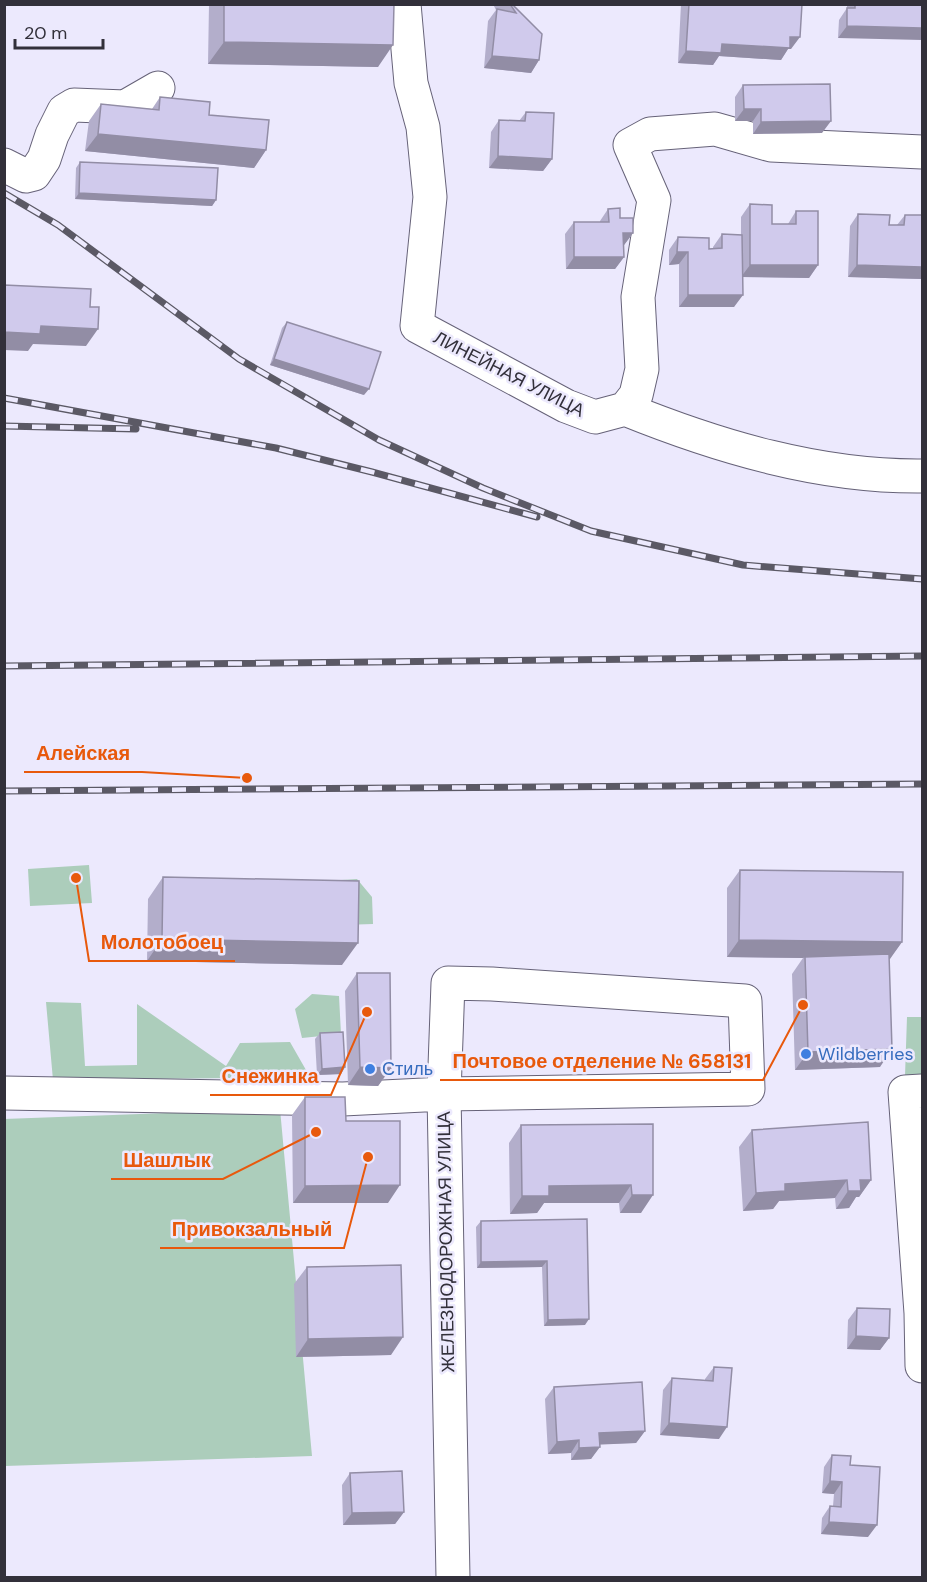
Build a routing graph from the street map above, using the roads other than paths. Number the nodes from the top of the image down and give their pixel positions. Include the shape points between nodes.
1 (404, 4) edge
2 (158, 88) dead end
3 (922, 152) edge
4 (4, 165) edge
5 (625, 409) junction
6 (922, 476) edge
7 (914, 1092) edge
8 (4, 1094) edge
9 (444, 1094) junction
10 (922, 1366) edge
11 (453, 1578) edge

1 - 5 street, ЛИНЕЙНАЯ УЛИЦА via 411,83 423,127 430,197 417,326 566,406 596,417
2 - 4 street via 125,107 74,105 64,111 34,174 26,176
3 - 5 street via 771,145 714,129 650,134 630,145 654,200 638,297 642,369 636,396
5 - 6 street via 756,455 847,471
7 - 10 street
8 - 9 street, ЖЕЛЕЗНОДОРОЖНАЯ УЛИЦА via 343,1099
9 - 9 street via 448,983 745,1001 748,1089
9 - 11 street, ЖЕЛЕЗНОДОРОЖНАЯ УЛИЦА

